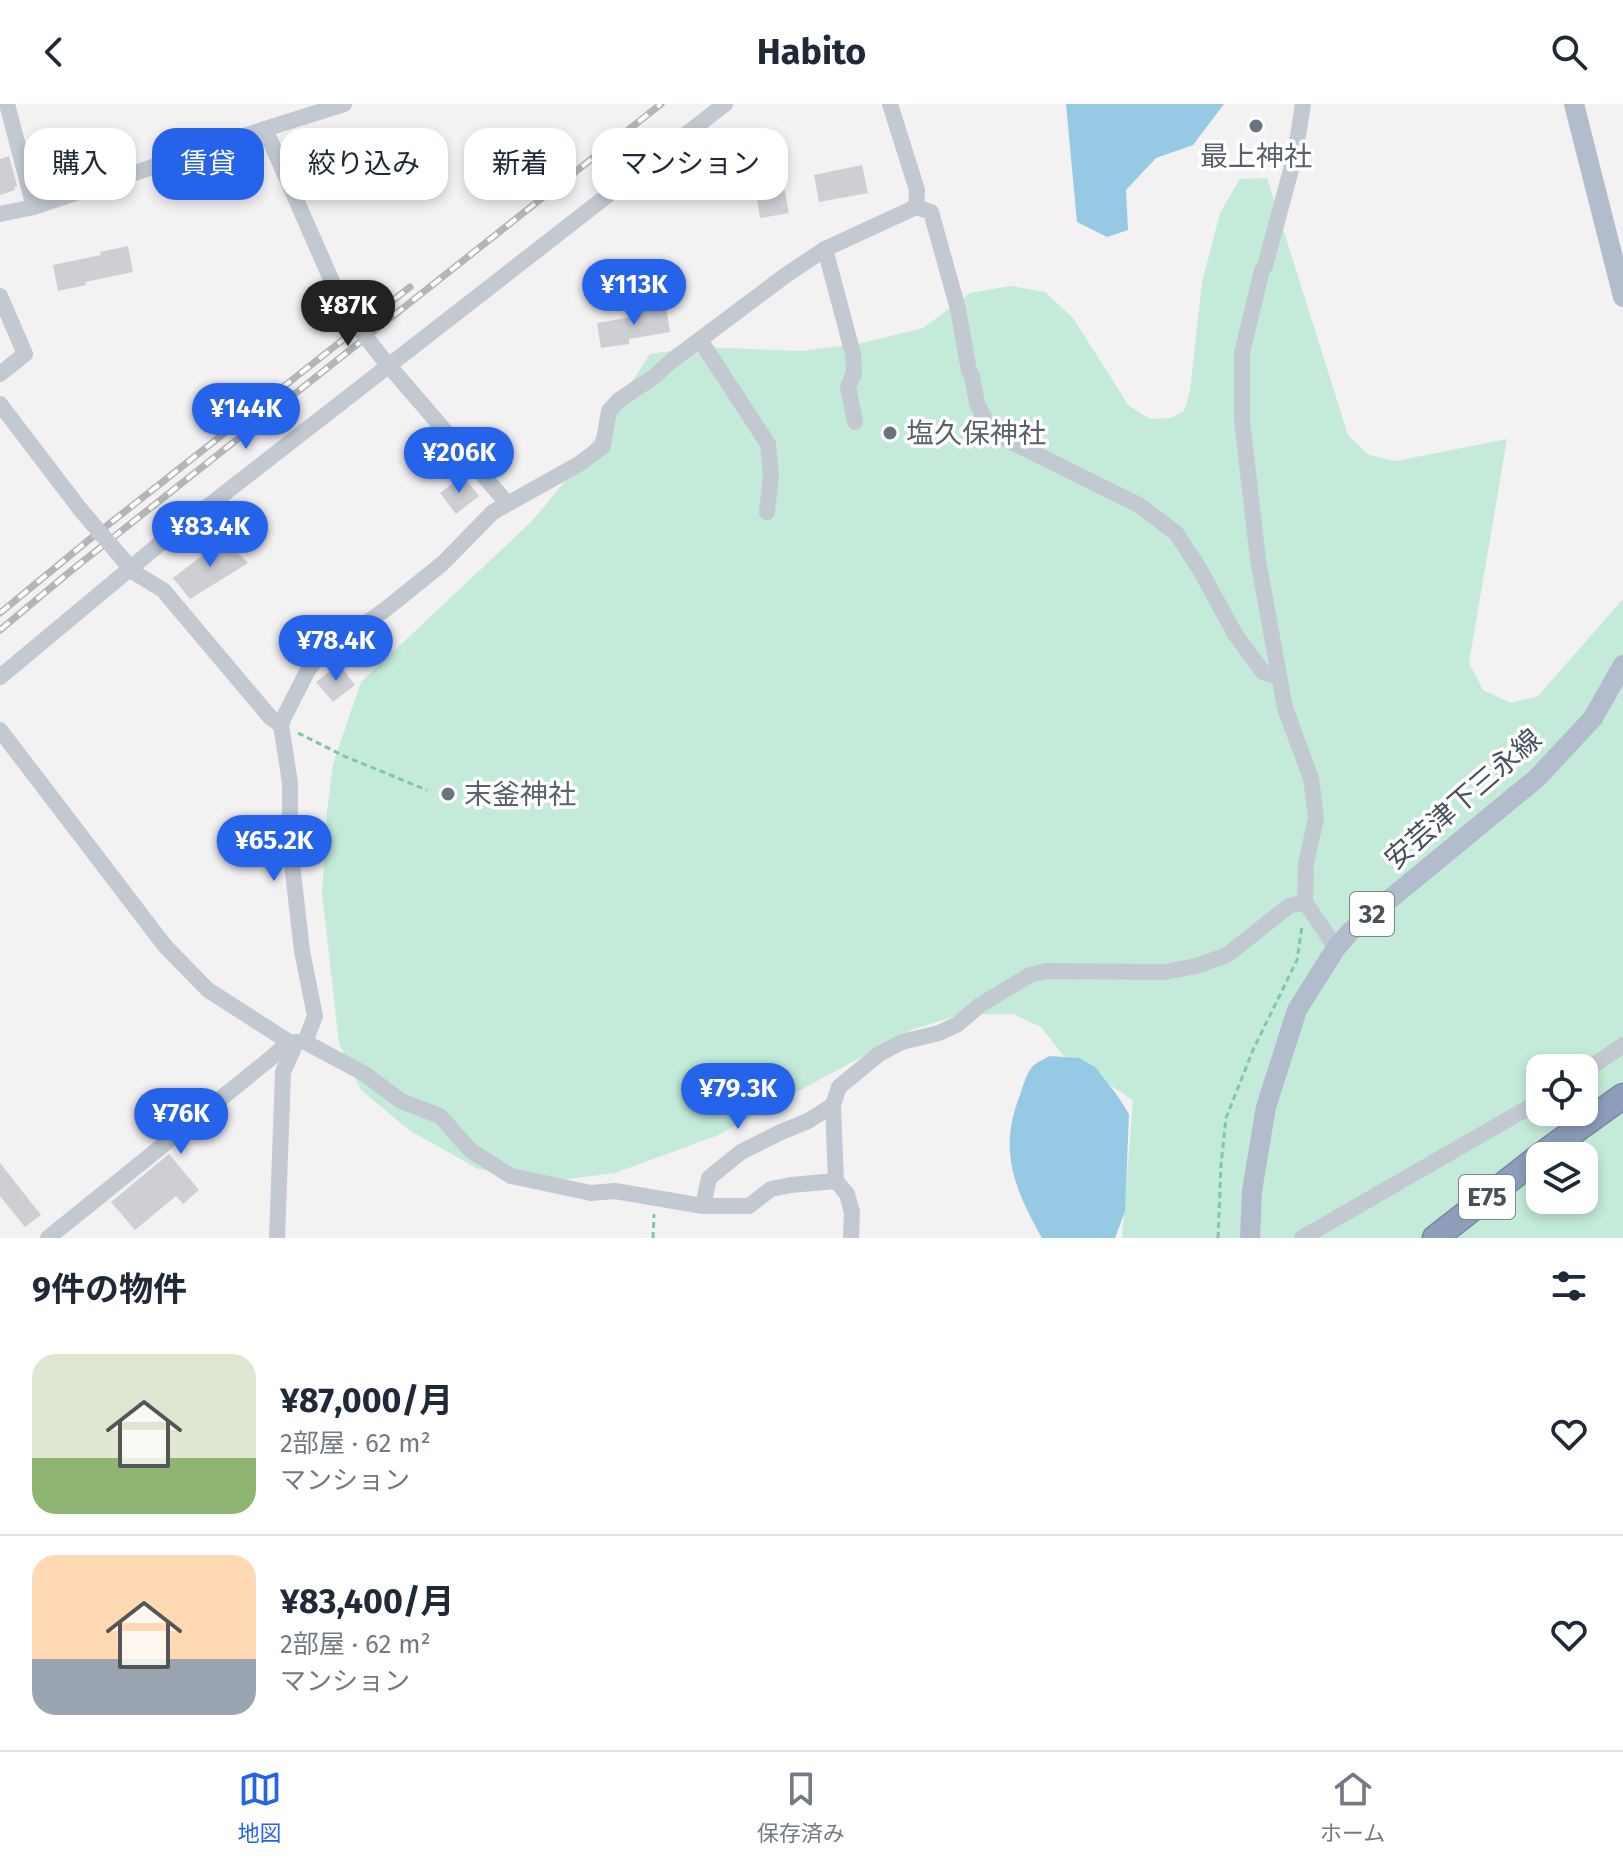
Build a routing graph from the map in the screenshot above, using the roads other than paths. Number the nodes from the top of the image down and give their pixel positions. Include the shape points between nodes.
1 (7, 104) edge
2 (344, 104) edge
3 (725, 104) edge
4 (890, 104) edge
5 (1303, 104) edge
6 (1574, 104) edge
7 (265, 129) junction
8 (34, 207) junction
9 (916, 207) junction
10 (0, 214) edge
11 (825, 249) junction
12 (0, 296) edge
13 (1623, 297) edge
14 (700, 340) junction
15 (386, 363) junction
16 (0, 374) edge
17 (0, 404) edge
18 (855, 422) dead end
19 (507, 503) junction
20 (767, 512) dead end
21 (128, 567) junction
22 (1623, 665) edge
23 (0, 677) edge
24 (1279, 677) junction
25 (281, 725) junction
26 (0, 730) edge
27 (1305, 902) junction
28 (1336, 948) junction
29 (297, 1042) junction
30 (1623, 1045) edge
31 (1598, 1062) edge
32 (1623, 1096) edge
33 (833, 1105) junction
34 (1526, 1109) edge
35 (1559, 1142) edge
36 (1526, 1167) edge
37 (836, 1181) junction
38 (703, 1206) junction
39 (48, 1238) edge
40 (277, 1238) edge
41 (851, 1238) edge
42 (1250, 1238) edge
43 (1302, 1238) edge
44 (1435, 1238) edge

1 - 8 street
2 - 7 street
3 - 15 street
4 - 9 street via 917,190
5 - 24 street via 1295,155 1242,353 1242,420 1258,560
6 - 13 main road
7 - 8 street
7 - 15 street, bridge via 345,311
8 - 10 street
9 - 11 street
9 - 24 street via 931,212 985,420 1007,440 1139,505 1176,533 1235,634 1263,672
11 - 14 street
11 - 18 street via 853,354 848,387
12 - 16 street via 25,354
14 - 19 street via 619,400 609,411 603,446
14 - 20 street via 768,444
15 - 19 street
15 - 21 street
17 - 21 street, bridge
19 - 25 street via 443,563 318,657
21 - 23 street
21 - 25 street via 163,590
22 - 28 main road, 安芸津下三永線 / 32 via 1593,718 1537,778
24 - 27 street via 1311,778 1316,818
25 - 29 street via 302,951 315,1016
26 - 29 street via 165,946 208,990
27 - 28 street
27 - 33 street via 1289,906 1227,955 1196,966 1164,972 1030,975 958,1024 879,1054 839,1087
28 - 42 main road, 安芸津下三永線 / 32 via 1297,1010 1266,1107
29 - 38 street via 365,1074 401,1101 440,1116 470,1150 511,1176 591,1193 615,1191
29 - 39 street
29 - 40 street via 283,1072
30 - 31 street
32 - 35 highway, E75
33 - 37 street
33 - 38 street via 741,1152 709,1178
34 - 43 street
36 - 44 highway, E75
37 - 38 street via 771,1189 749,1206
37 - 41 street via 852,1212

